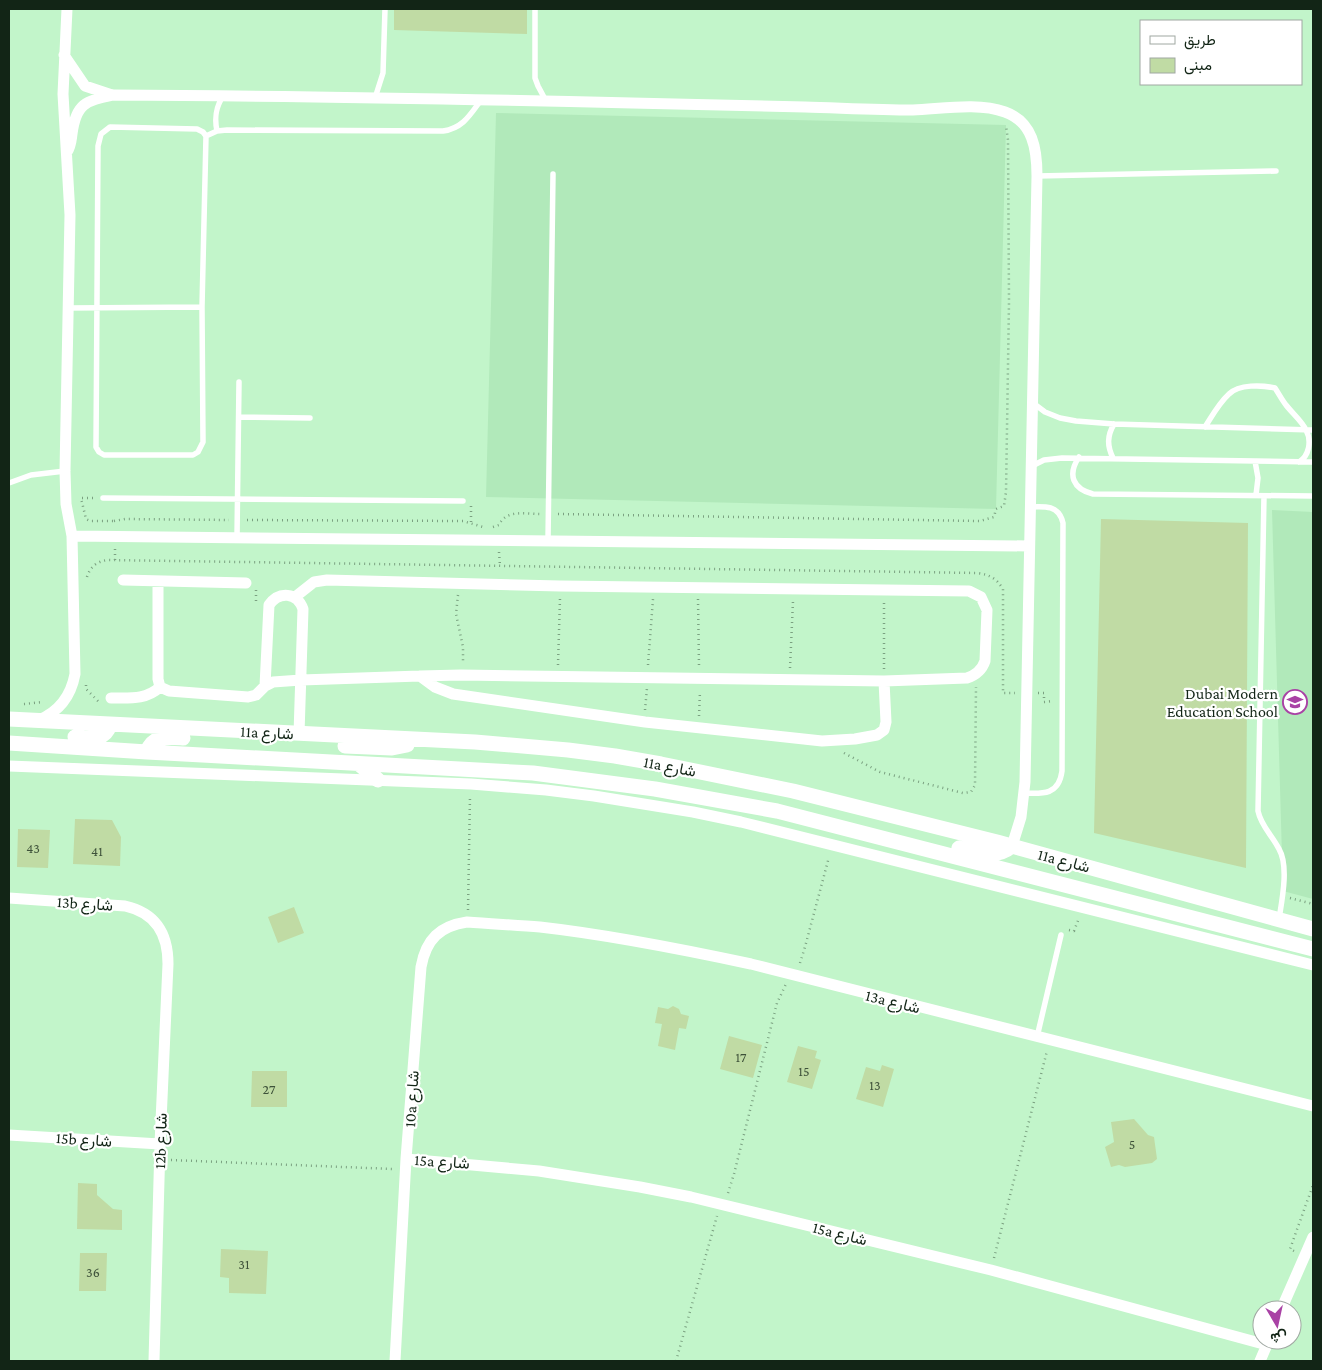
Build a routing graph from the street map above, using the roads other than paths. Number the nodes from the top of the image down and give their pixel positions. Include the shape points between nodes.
1 (67, 9) edge
2 (385, 9) edge
3 (535, 9) edge
4 (64, 55) junction
5 (113, 95) junction
6 (223, 96) junction
7 (375, 98) junction
8 (482, 99) junction
9 (546, 101) junction
10 (217, 131) junction
11 (206, 136) junction
12 (67, 152) junction
13 (1276, 171) dead end
14 (553, 174) dead end
15 (1038, 176) junction
16 (97, 307) junction
17 (202, 307) junction
18 (68, 308) junction
19 (239, 382) dead end
20 (1032, 402) junction
21 (239, 417) junction
22 (310, 418) dead end
23 (1114, 424) junction
24 (1205, 427) junction
25 (1306, 430) junction
26 (1313, 430) edge
27 (1079, 458) junction
28 (1114, 458) junction
29 (1254, 460) junction
30 (1299, 462) junction
31 (1313, 462) edge
32 (1030, 468) junction
33 (65, 471) junction
34 (9, 483) edge
35 (1256, 496) junction
36 (1264, 496) junction
37 (1313, 496) edge
38 (103, 498) road end
39 (237, 499) junction
40 (463, 501) dead end
41 (1030, 507) junction
42 (72, 536) junction
43 (237, 537) junction
44 (548, 540) junction
45 (1029, 546) junction
46 (122, 580) dead end
47 (158, 581) junction
48 (246, 584) road end
49 (295, 597) junction
50 (420, 676) junction
51 (300, 680) junction
52 (884, 681) junction
53 (265, 686) junction
54 (160, 687) junction
55 (107, 702) road end
56 (9, 720) edge
57 (37, 721) junction
58 (110, 724) junction
59 (299, 734) junction
60 (420, 739) junction
61 (9, 742) edge
62 (148, 752) junction
63 (359, 764) junction
64 (9, 766) edge
65 (378, 780) junction
66 (1024, 793) junction
67 (913, 846) junction
68 (1012, 846) junction
69 (9, 898) edge
70 (1280, 919) junction
71 (467, 922) joint
72 (156, 923) joint
73 (1313, 929) edge
74 (1061, 935) dead end
75 (1313, 949) edge
76 (1313, 965) edge
77 (1037, 1037) junction
78 (1313, 1106) edge
79 (9, 1135) edge
80 (160, 1144) junction
81 (406, 1164) junction
82 (1313, 1236) edge
83 (1285, 1300) edge
84 (1252, 1338) edge
85 (154, 1361) edge
86 (395, 1361) edge

1 - 4 street
2 - 7 lane via 383,73
3 - 9 lane via 536,78
4 - 5 street via 85,86
4 - 12 street
5 - 6 street
5 - 12 street via 85,103 79,109
6 - 7 street
6 - 10 lane via 216,112
7 - 8 street
8 - 9 street
8 - 10 lane via 458,127 443,131
9 - 15 street via 889,110 993,108 1018,118 1027,128 1036,151
10 - 11 lane
11 - 16 lane via 197,129 170,127 110,127 101,134 98,146
11 - 17 lane
12 - 18 street via 70,214
13 - 15 lane
14 - 44 lane
15 - 20 street
16 - 17 lane
16 - 17 lane via 96,448 104,455 167,456 193,455 203,442
16 - 18 lane
18 - 33 street
19 - 21 lane
20 - 23 lane via 1060,418
20 - 32 street
21 - 22 lane
21 - 39 lane
23 - 24 lane
23 - 28 lane via 1108,444
24 - 25 lane
24 - 25 lane via 1234,390 1268,386 1275,388
25 - 26 lane
25 - 30 lane via 1308,453
27 - 28 lane
27 - 32 lane via 1044,460
27 - 35 lane via 1074,464 1074,480 1085,492 1094,494
28 - 29 lane
29 - 30 lane
29 - 35 lane via 1258,478
30 - 31 lane
32 - 41 street
33 - 34 lane via 31,475
33 - 42 street via 66,504
35 - 36 lane
36 - 37 lane
36 - 70 lane via 1258,811 1282,857
38 - 39 lane
39 - 40 lane
39 - 43 lane
41 - 45 street
41 - 66 lane via 1052,507 1062,516 1063,523 1061,778 1050,792
42 - 43 street
42 - 57 street via 75,674 71,691 60,706
43 - 44 street
44 - 45 street
45 - 66 street
46 - 47 street
47 - 48 street
47 - 54 street
49 - 51 street via 302,609
49 - 52 street via 320,581 969,591 981,597 987,610 985,661 980,670 972,676
49 - 53 street via 277,596 269,605
50 - 51 street
50 - 52 street
50 - 52 street via 453,694 645,722 831,741 867,737 884,730
51 - 53 street via 273,682
51 - 59 street
53 - 54 street via 256,695 248,697 169,691
54 - 55 street via 141,697
56 - 57 street, 11a شارع
57 - 58 street, 11a شارع
58 - 59 street, 11a شارع
58 - 61 street via 106,733 97,738 49,736
59 - 60 street, 11a شارع
60 - 62 street via 392,748 165,737 152,743
60 - 68 street, 11a شارع via 568,750 661,764 793,791
61 - 62 street, 11a شارع
62 - 63 street, 11a شارع
63 - 65 street
63 - 67 street, 11a شارع via 533,773 655,789 777,811
64 - 65 street
65 - 76 street via 546,790 644,803 741,822
66 - 68 street
67 - 68 street via 932,843 994,855
67 - 75 street, 11a شارع
68 - 70 street, 11a شارع
69 - 72 street, 13b شارع via 125,906 136,908
70 - 73 street, 11a شارع
71 - 77 street, 13a شارع via 540,927 742,962
71 - 81 street, 10a شارع via 450,926 435,935 423,955
72 - 80 street, 12b شارع via 168,949
74 - 77 lane
77 - 78 street, 13a شارع
79 - 80 street, 15b شارع
80 - 85 street, 12b شارع
81 - 84 street, 15a شارع via 479,1164 640,1187 991,1270
81 - 86 street, 10a شارع
82 - 83 street

